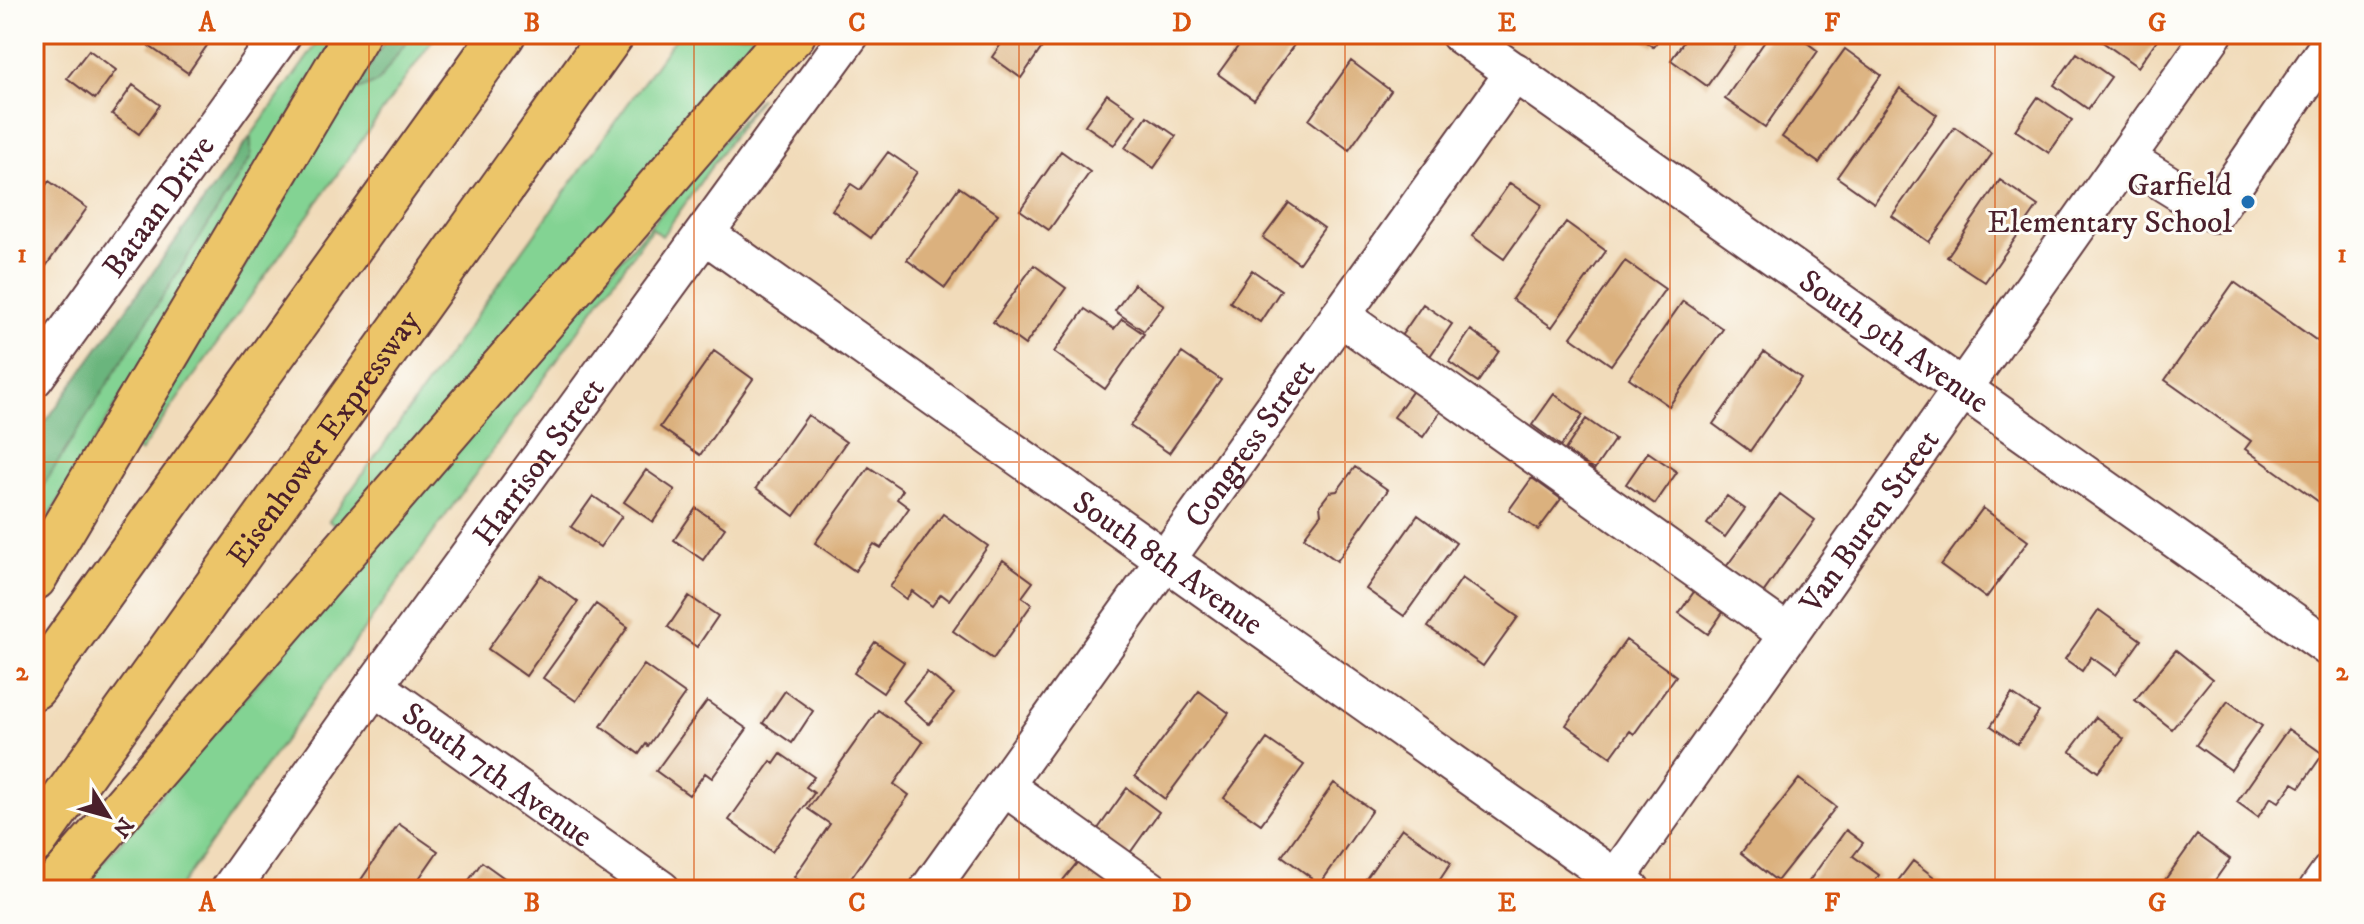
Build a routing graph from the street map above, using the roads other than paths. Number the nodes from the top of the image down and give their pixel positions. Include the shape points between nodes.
1 (282, 34) edge
2 (357, 34) edge
3 (503, 34) edge
4 (612, 34) edge
5 (793, 34) edge
6 (850, 34) edge
7 (1460, 34) edge
8 (2213, 34) edge
9 (2330, 44) edge
10 (1515, 72) junction
11 (2125, 158) junction
12 (705, 234) junction
13 (1340, 316) junction
14 (34, 378) edge
15 (1962, 388) junction
16 (1165, 560) junction
17 (34, 578) edge
18 (1788, 634) junction
19 (2330, 648) edge
20 (374, 686) junction
21 (34, 687) edge
22 (1004, 786) junction
23 (34, 841) edge
24 (2330, 873) edge
25 (1618, 886) edge
26 (49, 890) edge
27 (230, 890) edge
28 (661, 890) edge
29 (929, 890) edge
30 (1150, 890) edge
31 (2318, 890) edge

1 - 14 street, Bataan Drive
2 - 17 highway
3 - 21 highway
4 - 23 highway, Eisenhower Expressway
5 - 26 highway
6 - 12 street, Harrison Street
7 - 10 street, South 9th Avenue
8 - 11 street, Van Buren Street
9 - 11 street via 2214,213
10 - 13 street, Congress Street
10 - 15 street, South 9th Avenue
11 - 15 street, Van Buren Street
12 - 16 street, South 8th Avenue
12 - 20 street, Harrison Street
13 - 16 street, Congress Street
13 - 18 street
15 - 18 street, Van Buren Street
15 - 19 street, South 9th Avenue
16 - 22 street, Congress Street
16 - 25 street, South 8th Avenue
18 - 25 street, Van Buren Street
20 - 27 street, Harrison Street
20 - 28 street, South 7th Avenue
22 - 29 street, Congress Street
22 - 30 street
24 - 31 street

